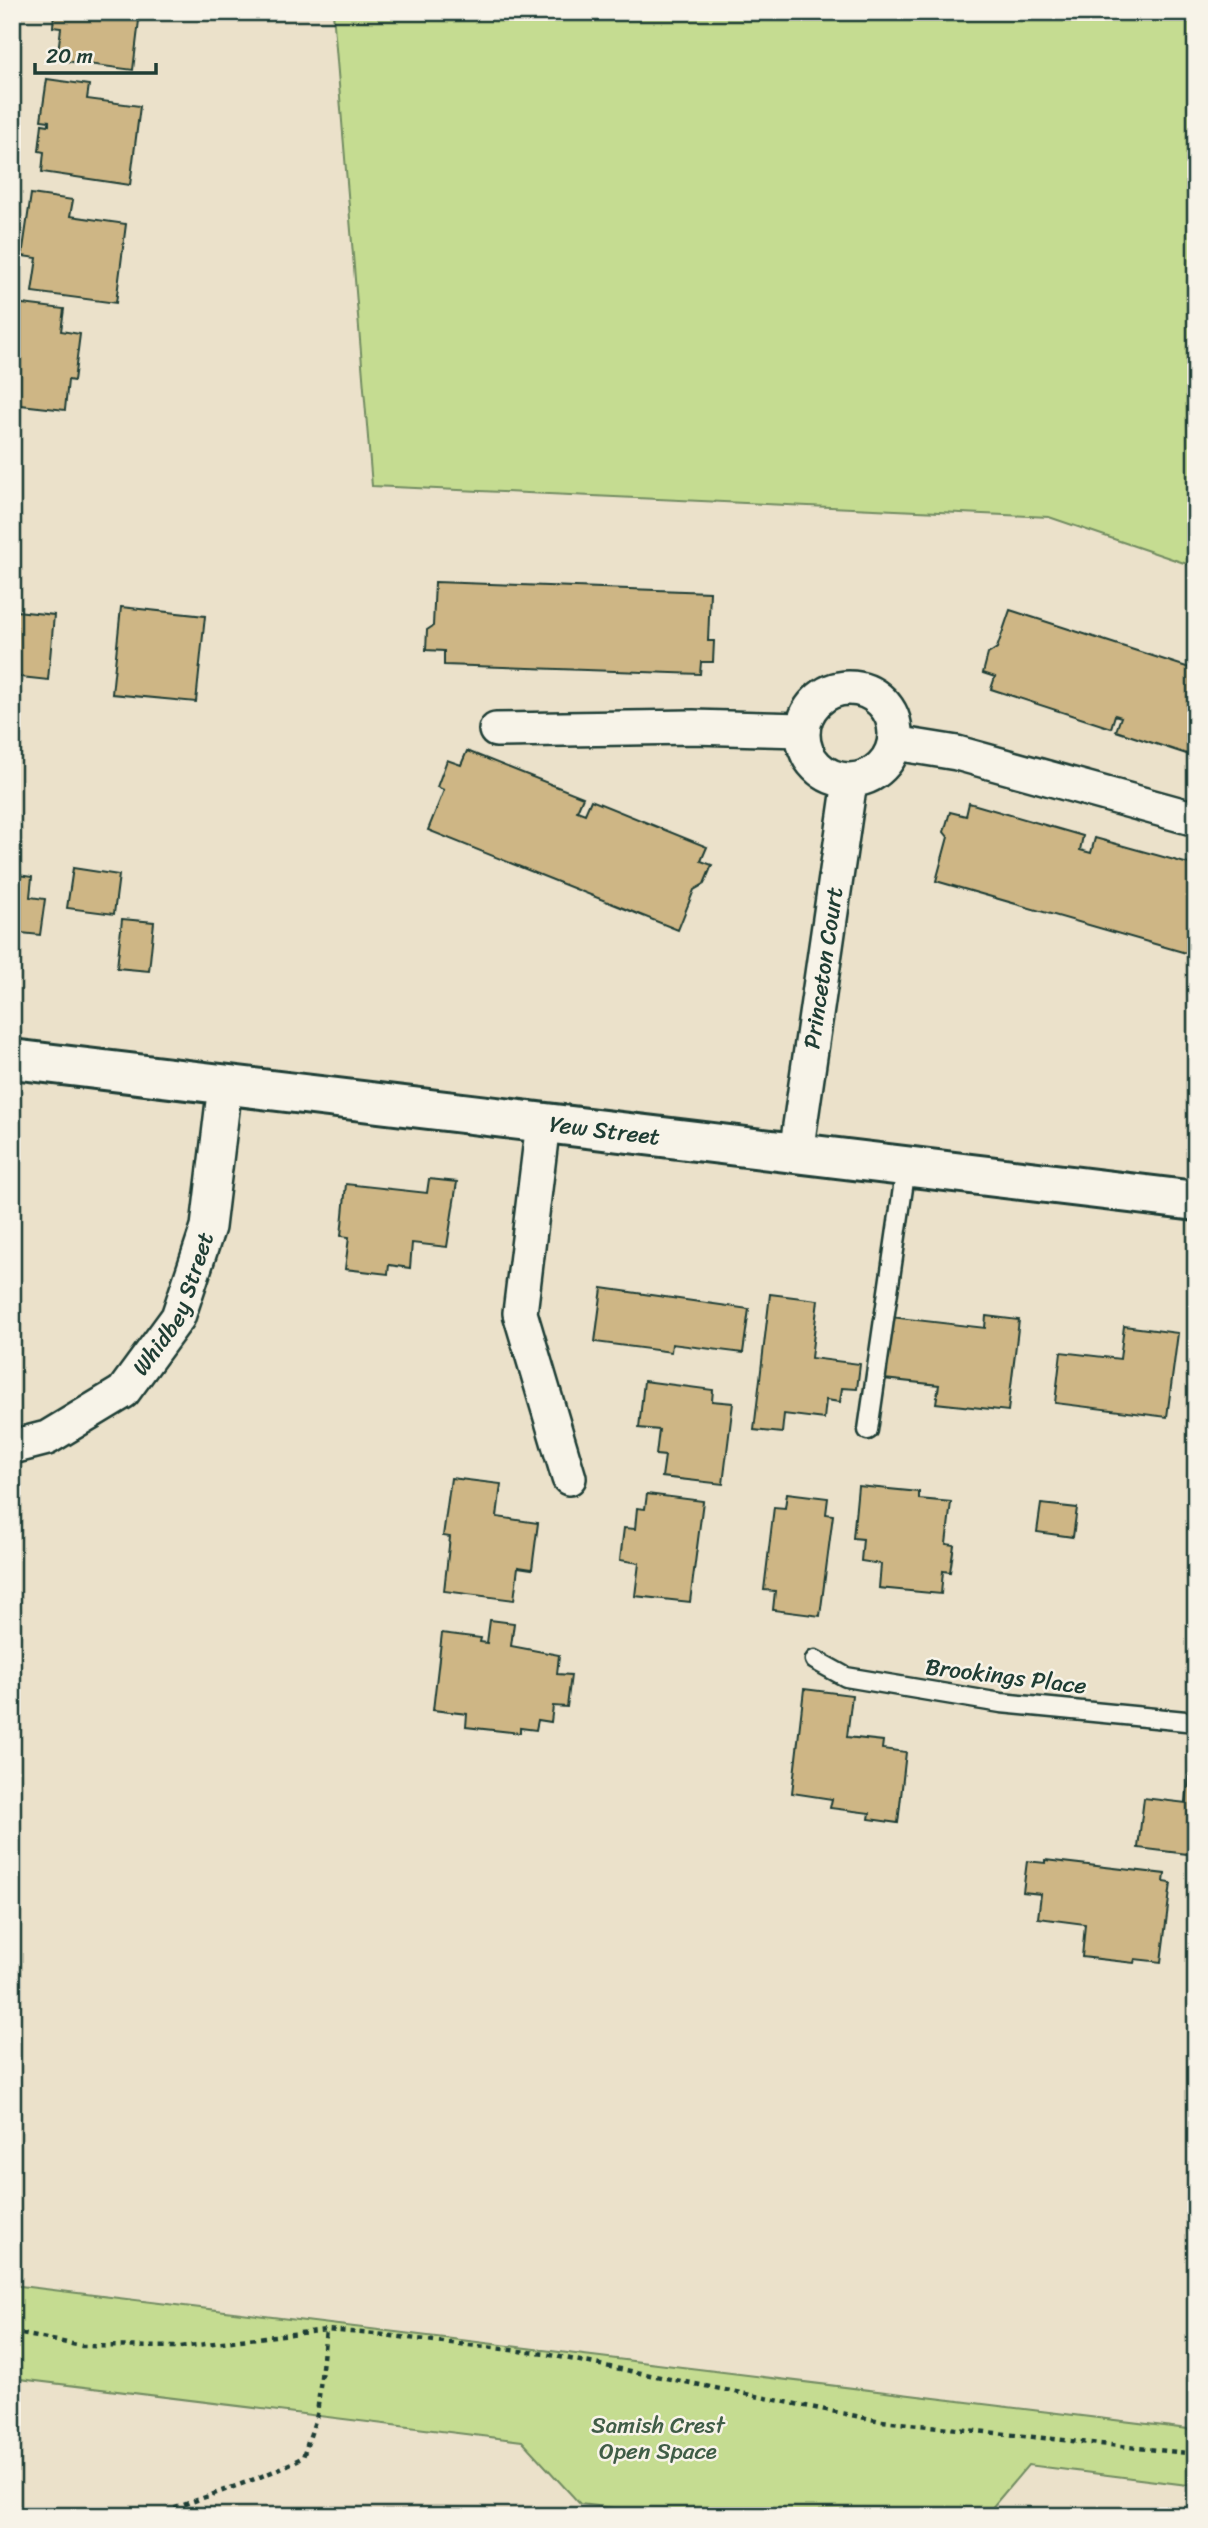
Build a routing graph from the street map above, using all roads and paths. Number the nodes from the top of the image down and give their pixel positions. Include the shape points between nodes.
1 (496, 730) dead end
2 (803, 730) junction
3 (895, 743) junction
4 (850, 781) junction
5 (1196, 819) edge
6 (12, 1059) edge
7 (225, 1085) junction
8 (543, 1123) junction
9 (796, 1153) junction
10 (906, 1167) junction
11 (1196, 1201) edge
12 (868, 1430) dead end
13 (12, 1447) edge
14 (569, 1478) dead end
15 (816, 1660) dead end
16 (1196, 1722) edge
17 (326, 2330) junction
18 (12, 2332) edge
19 (1196, 2454) edge
20 (156, 2516) edge

1 - 2 street
2 - 3 street via 809,709 824,694 845,687 866,690 884,702 895,721
2 - 4 street via 805,750 815,766 831,777
3 - 4 street via 887,762 870,775
3 - 5 street via 957,753
4 - 9 street, Princeton Court
6 - 7 street, Yew Street
7 - 8 street, Yew Street
7 - 13 street, Whidbey Street via 208,1227 178,1317 123,1392 47,1438
8 - 9 street, Yew Street
8 - 14 street via 520,1313
9 - 10 street, Yew Street
10 - 11 street, Yew Street
10 - 12 lane
15 - 16 lane, Brookings Place via 846,1677 1000,1703
17 - 18 path via 180,2347 82,2346
17 - 19 path via 545,2354 881,2421
17 - 20 path via 317,2415 303,2457 268,2476

